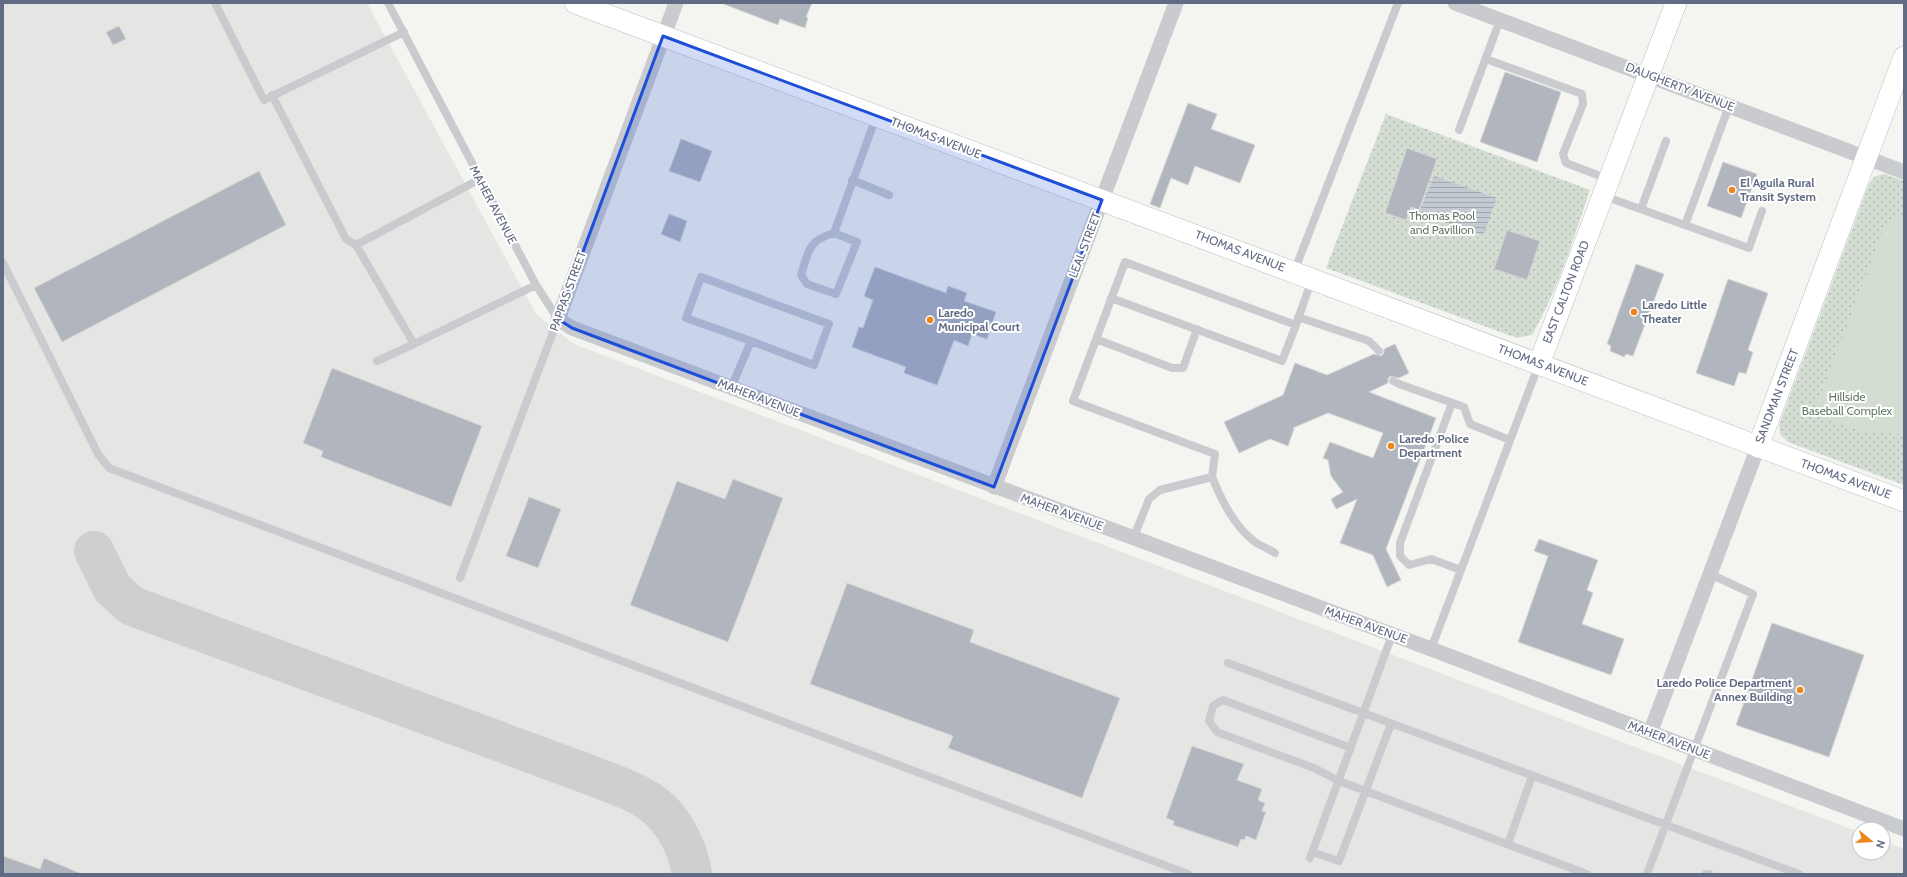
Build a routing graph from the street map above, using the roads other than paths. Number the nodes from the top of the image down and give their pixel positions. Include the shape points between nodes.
1 (215, 3) edge
2 (388, 3) edge
3 (575, 3) edge
4 (676, 3) edge
5 (1176, 3) edge
6 (1398, 3) edge
7 (1455, 3) edge
8 (1676, 3) edge
9 (1500, 20) junction
10 (404, 32) junction
11 (663, 36) junction
12 (1904, 58) edge
13 (1486, 59) junction
14 (1649, 75) junction
15 (272, 95) junction
16 (1728, 106) junction
17 (876, 115) junction
18 (1459, 130) dead end
19 (1666, 141) dead end
20 (1866, 158) junction
21 (1904, 172) edge
22 (480, 179) junction
23 (852, 180) junction
24 (1606, 188) junction
25 (889, 195) dead end
26 (1102, 200) junction
27 (1641, 209) junction
28 (1762, 211) dead end
29 (1685, 225) junction
30 (834, 233) junction
31 (356, 245) junction
32 (3, 263) edge
33 (1303, 275) junction
34 (536, 285) junction
35 (1111, 298) junction
36 (558, 319) junction
37 (1297, 321) junction
38 (1197, 329) junction
39 (1096, 339) junction
40 (751, 341) junction
41 (414, 344) junction
42 (1379, 351) dead end
43 (377, 361) dead end
44 (1539, 364) junction
45 (1393, 381) dead end
46 (731, 388) junction
47 (1452, 403) junction
48 (1510, 440) junction
49 (1758, 447) junction
50 (1212, 477) junction
51 (994, 487) junction
52 (1904, 500) edge
53 (1133, 539) junction
54 (1275, 553) dead end
55 (1461, 570) junction
56 (1710, 574) junction
57 (460, 578) dead end
58 (1392, 635) junction
59 (1431, 650) junction
60 (1228, 663) dead end
61 (1363, 714) junction
62 (1391, 724) junction
63 (1650, 733) junction
64 (1351, 748) junction
65 (1694, 750) junction
66 (1532, 776) junction
67 (1339, 781) junction
68 (1365, 791) junction
69 (1665, 826) junction
70 (1904, 829) edge
71 (1508, 844) junction
72 (1188, 874) edge
73 (1587, 874) edge
74 (1646, 874) edge
75 (1799, 874) edge

1 - 15 lane via 264,100
2 - 10 lane, MAHER AVENUE
3 - 11 street, THOMAS AVENUE
4 - 11 street, PAPPAS STREET
5 - 26 street, LEAL STREET
6 - 33 lane
7 - 9 street, DAUGHERTY AVENUE
8 - 14 street, EAST CALTON ROAD
9 - 13 lane
9 - 14 street, DAUGHERTY AVENUE
10 - 15 lane
10 - 22 lane, MAHER AVENUE
11 - 17 street, THOMAS AVENUE
11 - 36 street, PAPPAS STREET
12 - 20 street, SANDMAN STREET
13 - 18 lane
13 - 24 lane via 1582,94 1583,104 1563,154 1566,163
14 - 16 street, DAUGHERTY AVENUE
14 - 24 street, EAST CALTON ROAD
15 - 31 lane via 346,239
16 - 20 street, DAUGHERTY AVENUE
16 - 29 lane
17 - 23 lane
17 - 26 street, THOMAS AVENUE
19 - 27 lane
20 - 21 street, DAUGHERTY AVENUE
20 - 49 street, SANDMAN STREET
22 - 31 lane
22 - 34 lane, MAHER AVENUE
23 - 25 lane
23 - 30 lane
24 - 27 lane
24 - 44 street, EAST CALTON ROAD
26 - 33 street, THOMAS AVENUE
26 - 51 street, LEAL STREET
27 - 29 lane
28 - 29 lane via 1749,248
30 - 30 lane via 820,237 812,243 801,275 807,284 836,294 857,242
31 - 41 lane
32 - 72 lane via 98,454 109,468
33 - 37 lane
33 - 44 street, THOMAS AVENUE
34 - 36 lane, MAHER AVENUE
34 - 41 lane
35 - 37 lane via 1125,262
35 - 38 lane
35 - 39 lane
36 - 46 street, MAHER AVENUE via 572,328
36 - 57 lane, PAPPAS STREET
37 - 38 lane via 1282,361
37 - 42 lane via 1369,341
38 - 39 lane via 1183,368 1172,368
39 - 50 lane via 1074,401 1215,454
40 - 40 lane via 814,365 829,324 701,277 686,318
40 - 46 lane
41 - 43 lane
44 - 48 lane, EAST CALTON ROAD
44 - 49 street, THOMAS AVENUE
45 - 47 lane
46 - 51 street, MAHER AVENUE
47 - 48 lane via 1464,408 1470,424
47 - 55 lane via 1400,543 1400,556 1408,565 1432,559
48 - 55 lane, EAST CALTON ROAD
49 - 52 street, THOMAS AVENUE
49 - 56 street, SANDMAN STREET
50 - 53 lane via 1160,490 1149,499
50 - 54 lane via 1224,504 1244,531 1256,543
51 - 53 street, MAHER AVENUE
53 - 58 street, MAHER AVENUE
55 - 59 lane, EAST CALTON ROAD
56 - 63 street, SANDMAN STREET
56 - 65 lane via 1752,594
58 - 59 street, MAHER AVENUE
58 - 61 lane
59 - 63 street, MAHER AVENUE
60 - 61 lane
61 - 62 lane
61 - 64 lane
62 - 66 lane
62 - 68 lane
63 - 65 street, MAHER AVENUE
64 - 67 lane
64 - 67 lane via 1223,700 1214,706 1209,721 1217,732 1314,768
65 - 69 lane
65 - 70 street, MAHER AVENUE
66 - 69 lane
66 - 71 lane
67 - 68 lane
67 - 68 lane via 1311,855 1339,861
68 - 71 lane
69 - 74 lane
69 - 75 lane
71 - 73 lane

